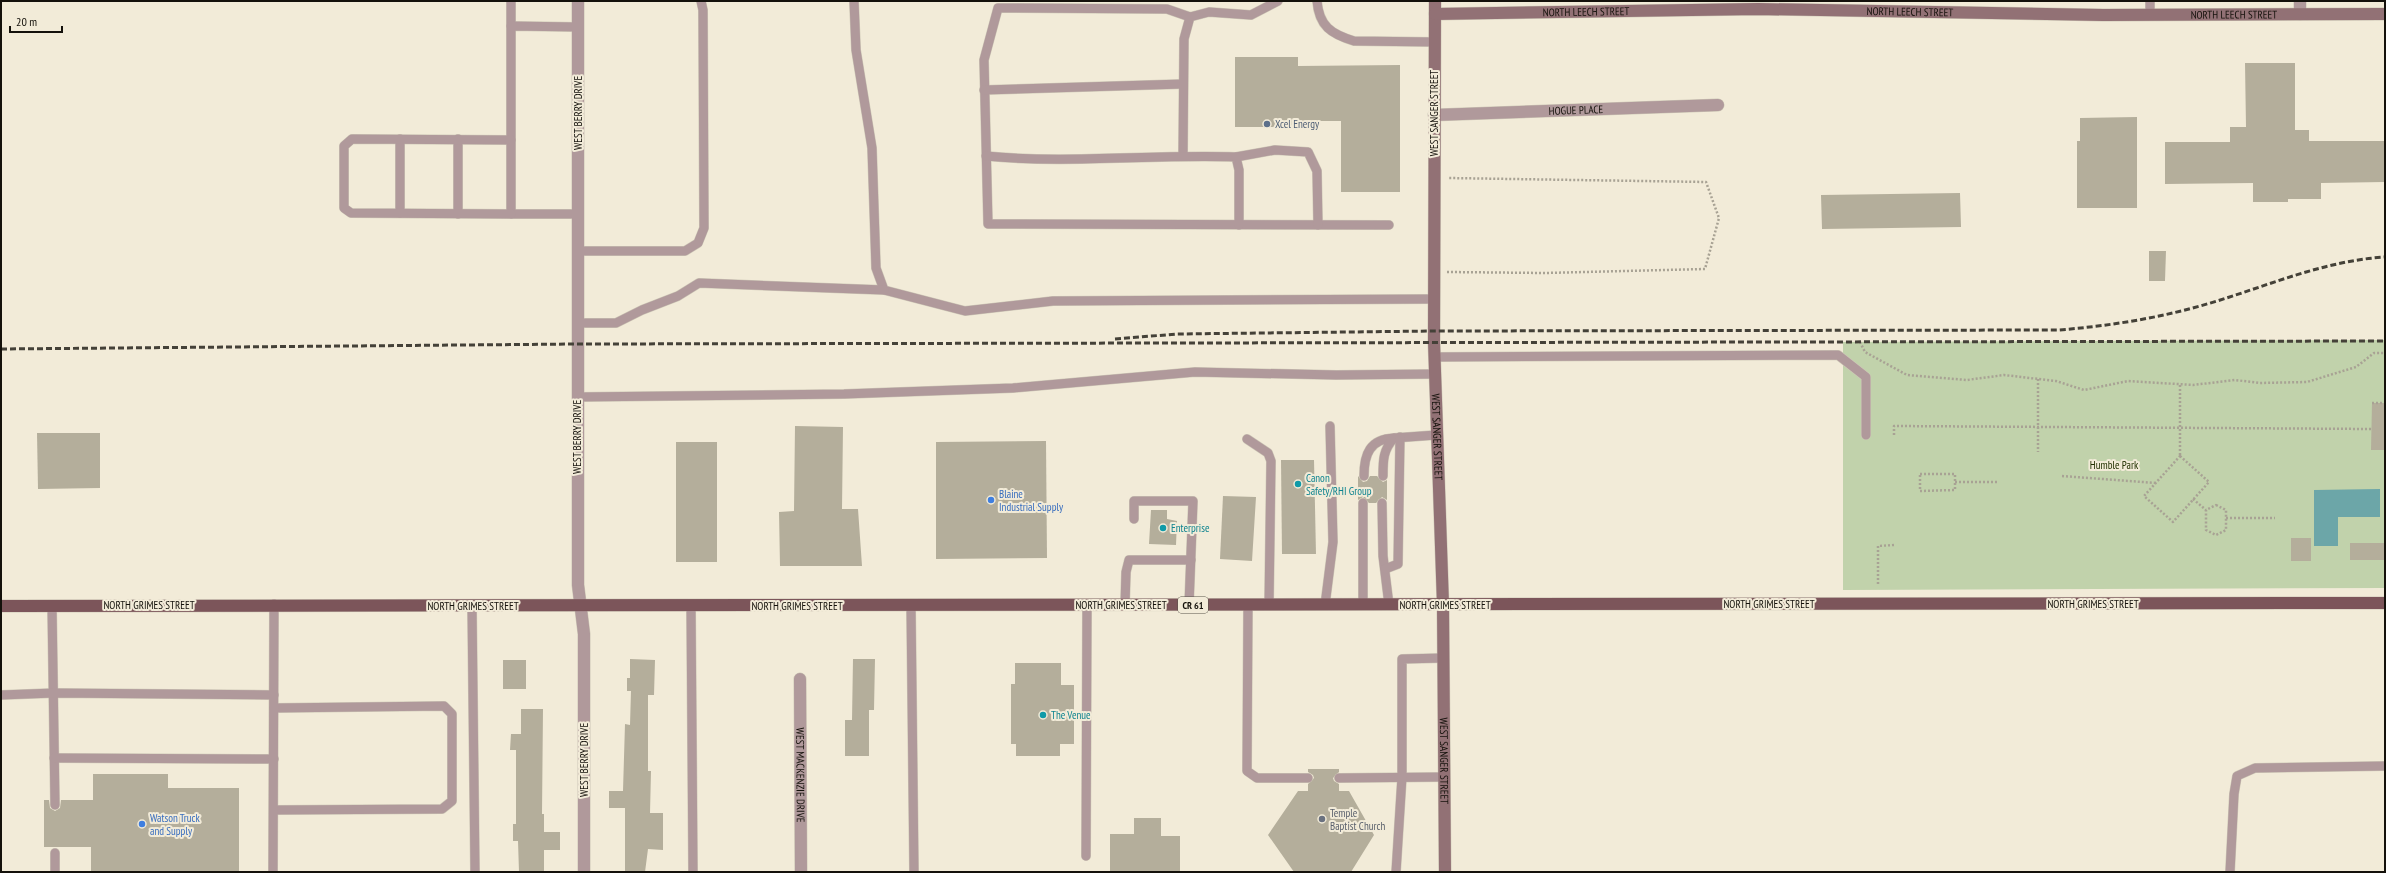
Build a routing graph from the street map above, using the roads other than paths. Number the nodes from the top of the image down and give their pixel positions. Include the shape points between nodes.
1 (511, 1) edge
2 (578, 1) edge
3 (701, 1) edge
4 (854, 1) edge
5 (1278, 1) edge
6 (1317, 1) edge
7 (1435, 1) edge
8 (1998, 1) edge
9 (2150, 1) edge
10 (2300, 1) edge
11 (1998, 13) junction
12 (1435, 14) junction
13 (2300, 14) junction
14 (2385, 14) edge
15 (2150, 16) junction
16 (1190, 17) junction
17 (511, 26) junction
18 (578, 27) junction
19 (1435, 42) junction
20 (1183, 84) junction
21 (984, 90) junction
22 (1718, 105) dead end
23 (1434, 115) junction
24 (400, 139) junction
25 (458, 139) junction
26 (511, 140) junction
27 (1183, 155) junction
28 (986, 156) junction
29 (1236, 157) junction
30 (400, 213) junction
31 (458, 214) junction
32 (511, 214) junction
33 (578, 214) junction
34 (1239, 225) junction
35 (1318, 225) junction
36 (1389, 225) dead end
37 (578, 250) junction
38 (884, 290) junction
39 (1435, 299) junction
40 (577, 323) junction
41 (1435, 357) junction
42 (1435, 374) junction
43 (577, 397) junction
44 (1330, 426) dead end
45 (1436, 435) junction
46 (1866, 436) dead end
47 (1397, 438) junction
48 (1248, 439) dead end
49 (1364, 476) dead end
50 (1383, 476) dead end
51 (1363, 503) dead end
52 (1382, 503) dead end
53 (1134, 519) dead end
54 (1191, 560) junction
55 (1385, 569) junction
56 (2385, 603) edge
57 (274, 604) junction
58 (1087, 605) junction
59 (1125, 605) junction
60 (1189, 605) junction
61 (1248, 605) junction
62 (1269, 605) junction
63 (1325, 605) junction
64 (1363, 605) junction
65 (1389, 605) junction
66 (1443, 605) junction
67 (1, 606) edge
68 (52, 606) junction
69 (472, 606) junction
70 (581, 606) junction
71 (691, 606) junction
72 (911, 606) junction
73 (1443, 658) junction
74 (800, 679) dead end
75 (54, 693) junction
76 (1, 695) edge
77 (274, 695) junction
78 (274, 708) junction
79 (54, 758) junction
80 (274, 758) junction
81 (2385, 766) edge
82 (1444, 777) junction
83 (1308, 778) dead end
84 (1339, 778) dead end
85 (1402, 778) junction
86 (55, 805) dead end
87 (274, 810) junction
88 (55, 853) dead end
89 (1086, 856) dead end
90 (55, 872) edge
91 (273, 872) edge
92 (475, 872) edge
93 (584, 872) edge
94 (693, 872) edge
95 (801, 872) edge
96 (914, 872) edge
97 (1396, 872) edge
98 (1444, 872) edge
99 (2230, 872) edge

1 - 17 lane
2 - 18 street, WEST BERRY DRIVE
3 - 37 lane via 704,228 698,243 685,252
4 - 38 lane via 856,50 872,148 876,268
5 - 16 lane via 1251,15 1209,12
6 - 19 lane via 1318,16 1326,27 1342,37 1354,41
7 - 12 street, WEST SANGER STREET
8 - 11 street
9 - 15 lane
10 - 13 street
11 - 12 street, NORTH LEECH STREET via 1758,9
11 - 15 street, NORTH LEECH STREET
12 - 19 street, WEST SANGER STREET
13 - 14 street, NORTH LEECH STREET
13 - 15 street, NORTH LEECH STREET
16 - 20 lane via 1184,39
16 - 21 lane via 1167,9 998,8 984,60
17 - 18 lane
17 - 26 lane
18 - 33 street, WEST BERRY DRIVE
19 - 23 street, WEST SANGER STREET
20 - 21 lane
20 - 27 lane
21 - 28 lane
22 - 23 street, HOGUE PLACE
23 - 39 street, WEST SANGER STREET
24 - 25 lane
24 - 30 lane
24 - 30 lane via 352,139 344,146 344,208 351,213
25 - 26 lane
25 - 31 lane
26 - 32 lane
27 - 28 lane via 1021,160
27 - 29 lane
28 - 34 lane via 988,224
29 - 34 lane via 1239,170
29 - 35 lane via 1275,150 1308,152 1317,171
30 - 31 lane
31 - 32 lane
32 - 33 lane
33 - 37 street, WEST BERRY DRIVE
34 - 35 lane
35 - 36 lane
37 - 40 street, WEST BERRY DRIVE
38 - 39 lane via 965,311 1052,301
38 - 40 lane via 700,283 678,296 616,323
39 - 41 street, WEST SANGER STREET
40 - 43 street, WEST BERRY DRIVE
41 - 42 street, WEST SANGER STREET
41 - 46 lane via 1838,355 1866,377
42 - 43 lane via 1336,376 1195,372 1013,388 844,394
42 - 45 street, WEST SANGER STREET
43 - 70 street, WEST BERRY DRIVE via 578,585
44 - 63 lane via 1333,542
45 - 47 lane
45 - 66 street, WEST SANGER STREET
47 - 49 lane via 1385,438 1373,443 1367,450
47 - 50 lane via 1387,446 1383,455
47 - 55 lane via 1398,564
48 - 62 lane via 1268,453 1271,461
51 - 64 lane
52 - 55 lane
53 - 54 lane via 1134,501 1193,501
54 - 59 lane via 1129,560
54 - 60 lane
55 - 65 lane
56 - 66 main road, NORTH GRIMES STREET / CR 61
57 - 68 main road, NORTH GRIMES STREET / CR 61
57 - 69 main road, NORTH GRIMES STREET / CR 61
57 - 77 lane
58 - 59 main road, NORTH GRIMES STREET / CR 61
58 - 72 main road, NORTH GRIMES STREET / CR 61
58 - 89 lane
59 - 60 main road, NORTH GRIMES STREET / CR 61
60 - 61 main road, NORTH GRIMES STREET / CR 61
61 - 62 main road, NORTH GRIMES STREET / CR 61
61 - 83 lane via 1247,771 1257,778
62 - 63 main road, NORTH GRIMES STREET / CR 61
63 - 64 main road, NORTH GRIMES STREET / CR 61
64 - 65 main road, NORTH GRIMES STREET / CR 61
65 - 66 main road, NORTH GRIMES STREET / CR 61
66 - 73 street, WEST SANGER STREET
67 - 68 main road, NORTH GRIMES STREET / CR 61
68 - 75 lane
69 - 70 main road, NORTH GRIMES STREET / CR 61
69 - 92 lane
70 - 71 main road, NORTH GRIMES STREET / CR 61
70 - 93 street, WEST BERRY DRIVE via 584,634
71 - 72 main road, NORTH GRIMES STREET / CR 61
71 - 94 lane
72 - 96 lane
73 - 82 street, WEST SANGER STREET
73 - 85 lane via 1402,659
74 - 95 street, WEST MACKENZIE DRIVE
75 - 76 lane
75 - 77 lane
75 - 79 lane
77 - 78 lane
78 - 80 lane
78 - 87 lane via 444,706 452,714 452,801 442,809
79 - 80 lane
79 - 86 lane
80 - 87 lane
81 - 99 lane via 2255,768 2237,776
82 - 85 lane
82 - 98 street, WEST SANGER STREET
84 - 85 lane
85 - 97 lane
87 - 91 lane
88 - 90 lane

